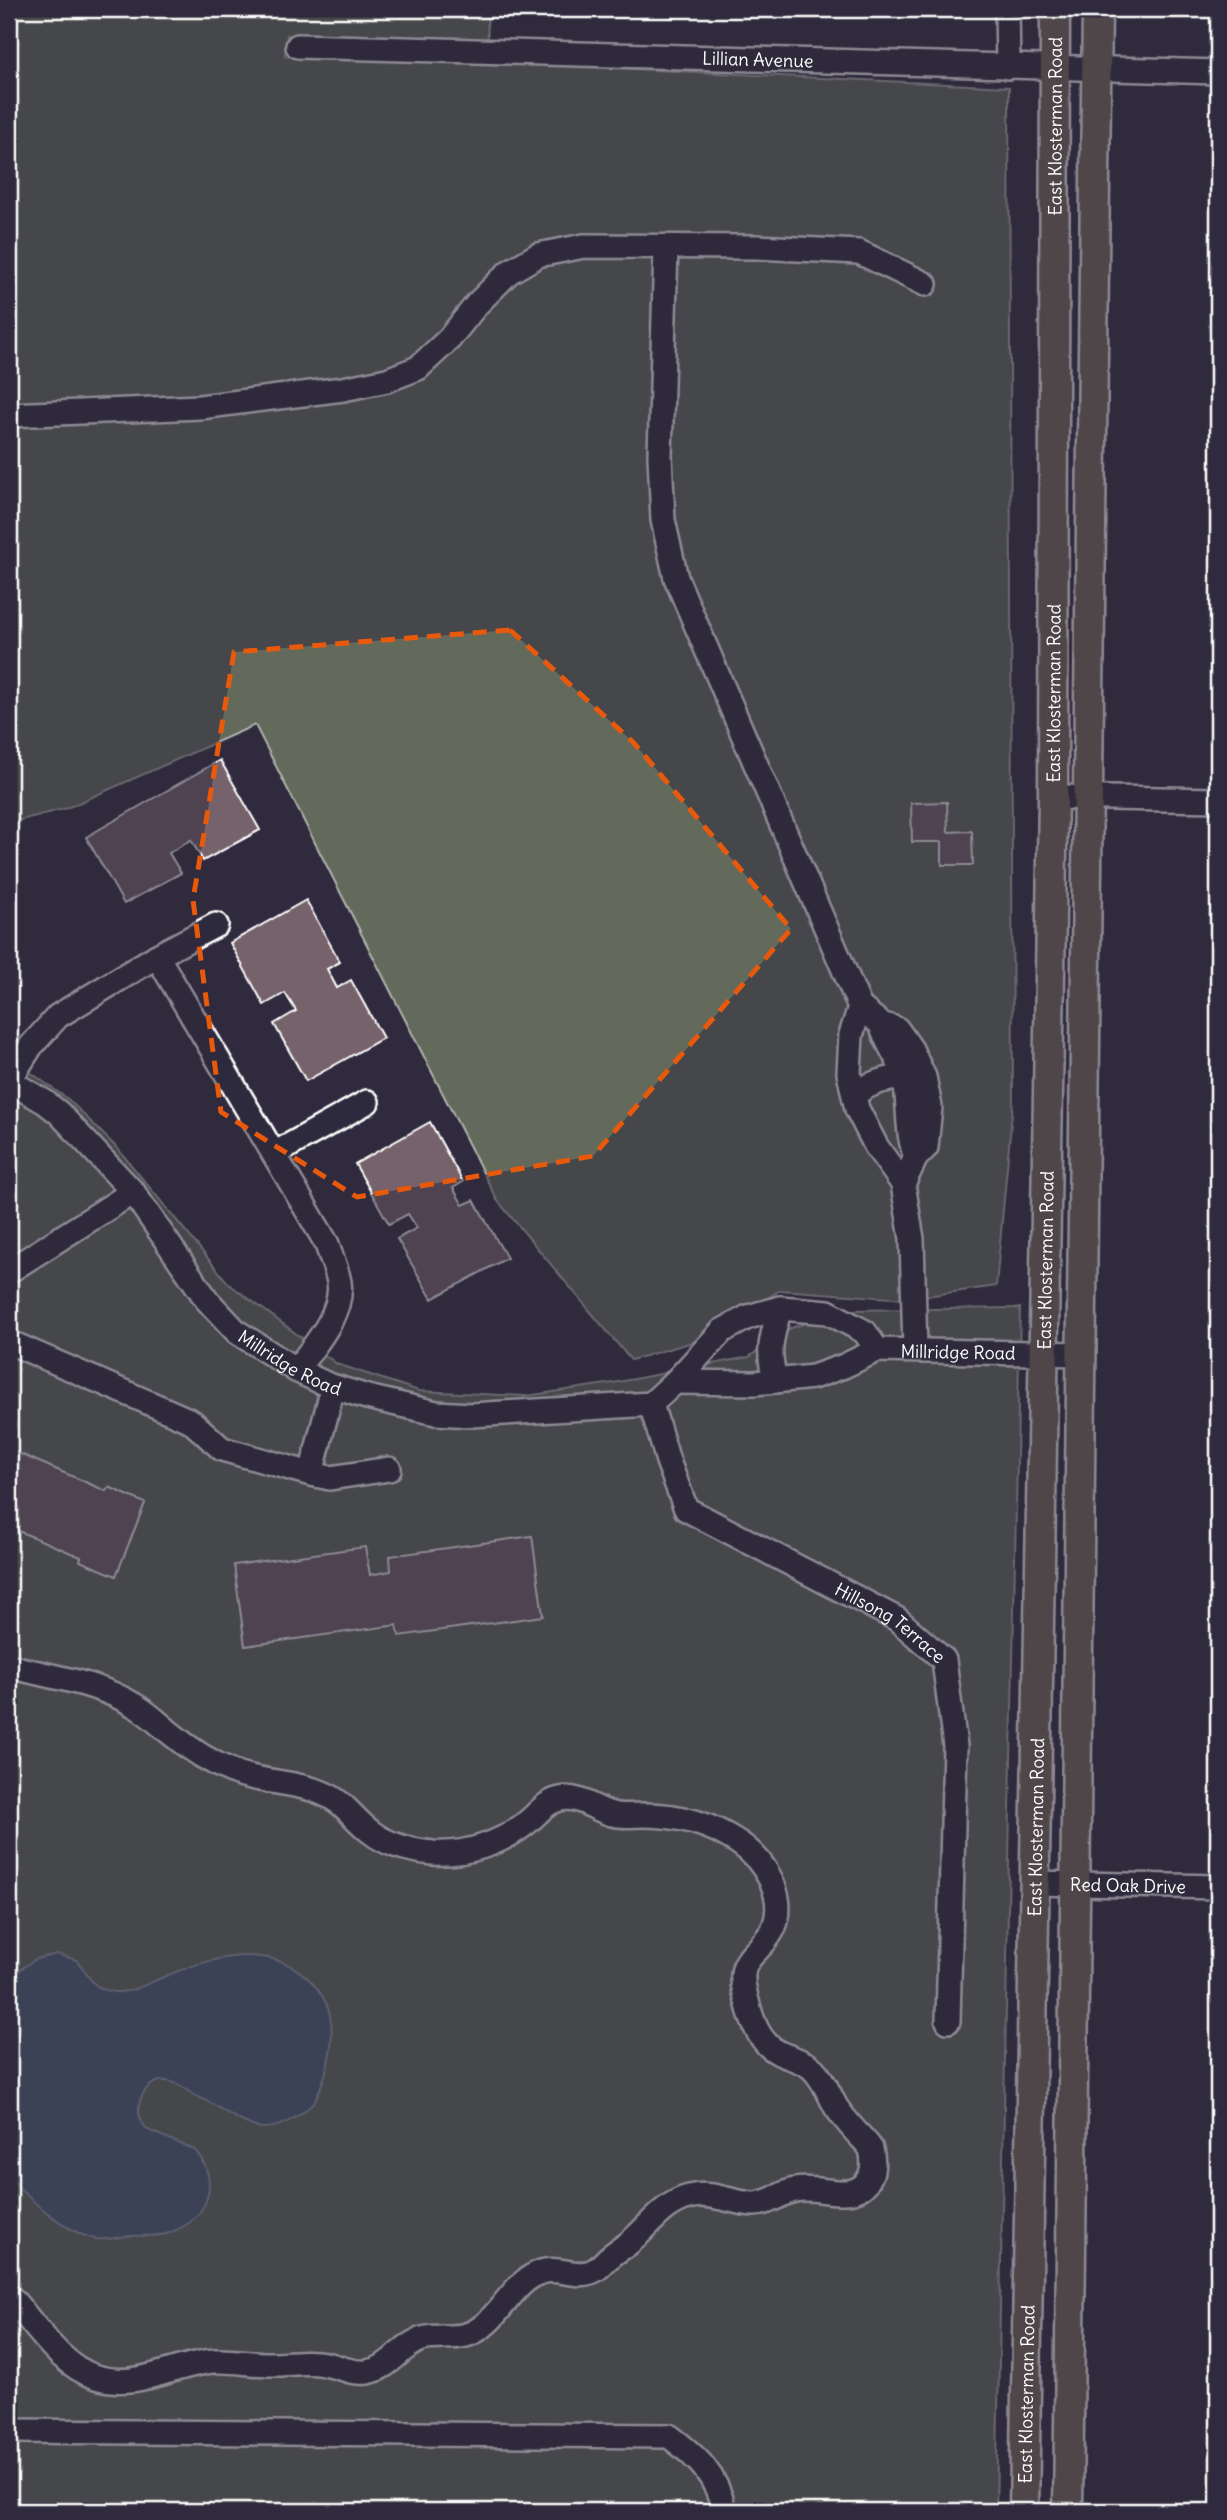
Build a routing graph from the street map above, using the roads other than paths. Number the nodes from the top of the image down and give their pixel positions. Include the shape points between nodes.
1 (1007, 9) edge
2 (1055, 9) edge
3 (1097, 9) edge
4 (298, 46) dead end
5 (1008, 66) junction
6 (1054, 68) junction
7 (1096, 69) junction
8 (1218, 72) edge
9 (666, 247) junction
10 (925, 284) dead end
11 (9, 415) edge
12 (1053, 797) junction
13 (1089, 798) junction
14 (1218, 800) edge
15 (216, 926) dead end
16 (157, 956) junction
17 (860, 1007) junction
18 (914, 1077) junction
19 (9, 1081) edge
20 (854, 1094) junction
21 (367, 1102) dead end
22 (274, 1154) junction
23 (903, 1184) junction
24 (133, 1192) junction
25 (9, 1271) edge
26 (780, 1308) junction
27 (9, 1342) edge
28 (877, 1350) junction
29 (915, 1350) junction
30 (1042, 1353) junction
31 (1080, 1354) junction
32 (296, 1370) junction
33 (776, 1381) junction
34 (675, 1382) junction
35 (333, 1387) junction
36 (651, 1404) junction
37 (389, 1469) dead end
38 (311, 1474) junction
39 (9, 1667) edge
40 (1035, 1883) junction
41 (1077, 1884) junction
42 (1218, 1886) edge
43 (948, 2021) dead end
44 (9, 2296) edge
45 (9, 2431) edge
46 (724, 2511) edge
47 (1024, 2511) edge
48 (1068, 2511) edge

1 - 5 street
2 - 6 main road, East Klosterman Road
3 - 7 main road, East Klosterman Road
4 - 5 street, Lillian Avenue
5 - 6 street, Lillian Avenue
6 - 7 street, Lillian Avenue
6 - 12 main road, East Klosterman Road
7 - 8 street, Lillian Avenue
7 - 13 main road, East Klosterman Road
9 - 10 street via 859,252
9 - 11 street via 584,246 538,255 509,272 418,368 387,380 200,407
9 - 17 street via 660,456 663,520 676,578
12 - 13 street
12 - 30 main road, East Klosterman Road
13 - 14 street
13 - 31 main road, East Klosterman Road
15 - 16 street
16 - 19 street via 58,1016 31,1045
16 - 22 street
17 - 18 street via 881,1024 897,1029 911,1049
17 - 20 street via 851,1035 849,1073
18 - 20 street via 888,1078
18 - 23 street via 930,1107 926,1147
19 - 24 street, Millridge Road via 59,1113
20 - 23 street via 876,1146
21 - 22 street
22 - 32 street via 327,1244 339,1283 327,1329
23 - 29 street via 912,1239
24 - 25 street
24 - 32 street, Millridge Road via 207,1300 237,1332
26 - 28 street, Millridge Road via 828,1312 864,1332
26 - 33 street via 770,1342
26 - 34 street, Millridge Road via 722,1331
27 - 38 street via 191,1420 222,1449
28 - 29 street, Millridge Road
28 - 33 street, Millridge Road via 813,1377
29 - 30 street, Millridge Road
30 - 31 street, Millridge Road
30 - 40 main road, East Klosterman Road
31 - 41 main road, East Klosterman Road
32 - 35 street, Millridge Road
33 - 34 street, Millridge Road
34 - 36 street, Millridge Road
35 - 36 street, Millridge Road via 436,1413 471,1415
35 - 38 street
36 - 43 street, Hillsong Terrace via 686,1509 897,1619 944,1660 955,1746
37 - 38 street via 330,1478
39 - 44 street via 120,1697 233,1772 320,1792 351,1811 371,1832 412,1849 458,1852 490,1844 561,1799 578,1799 612,1814 667,1816 716,1829 759,1860 776,1895 774,1927 743,1966 742,1983 754,2023 775,2050 812,2067 821,2077 839,2112 873,2157 869,2178 850,2193 792,2190 758,2204 712,2194 677,2201 598,2269 590,2273 541,2272 476,2330 425,2338 402,2349 384,2367 361,2373 318,2363 214,2361 139,2379 100,2378 66,2359
40 - 41 street, Red Oak Drive
40 - 47 main road, East Klosterman Road
41 - 42 street, Red Oak Drive
41 - 48 main road, East Klosterman Road
45 - 46 street via 669,2437 697,2457 721,2494

